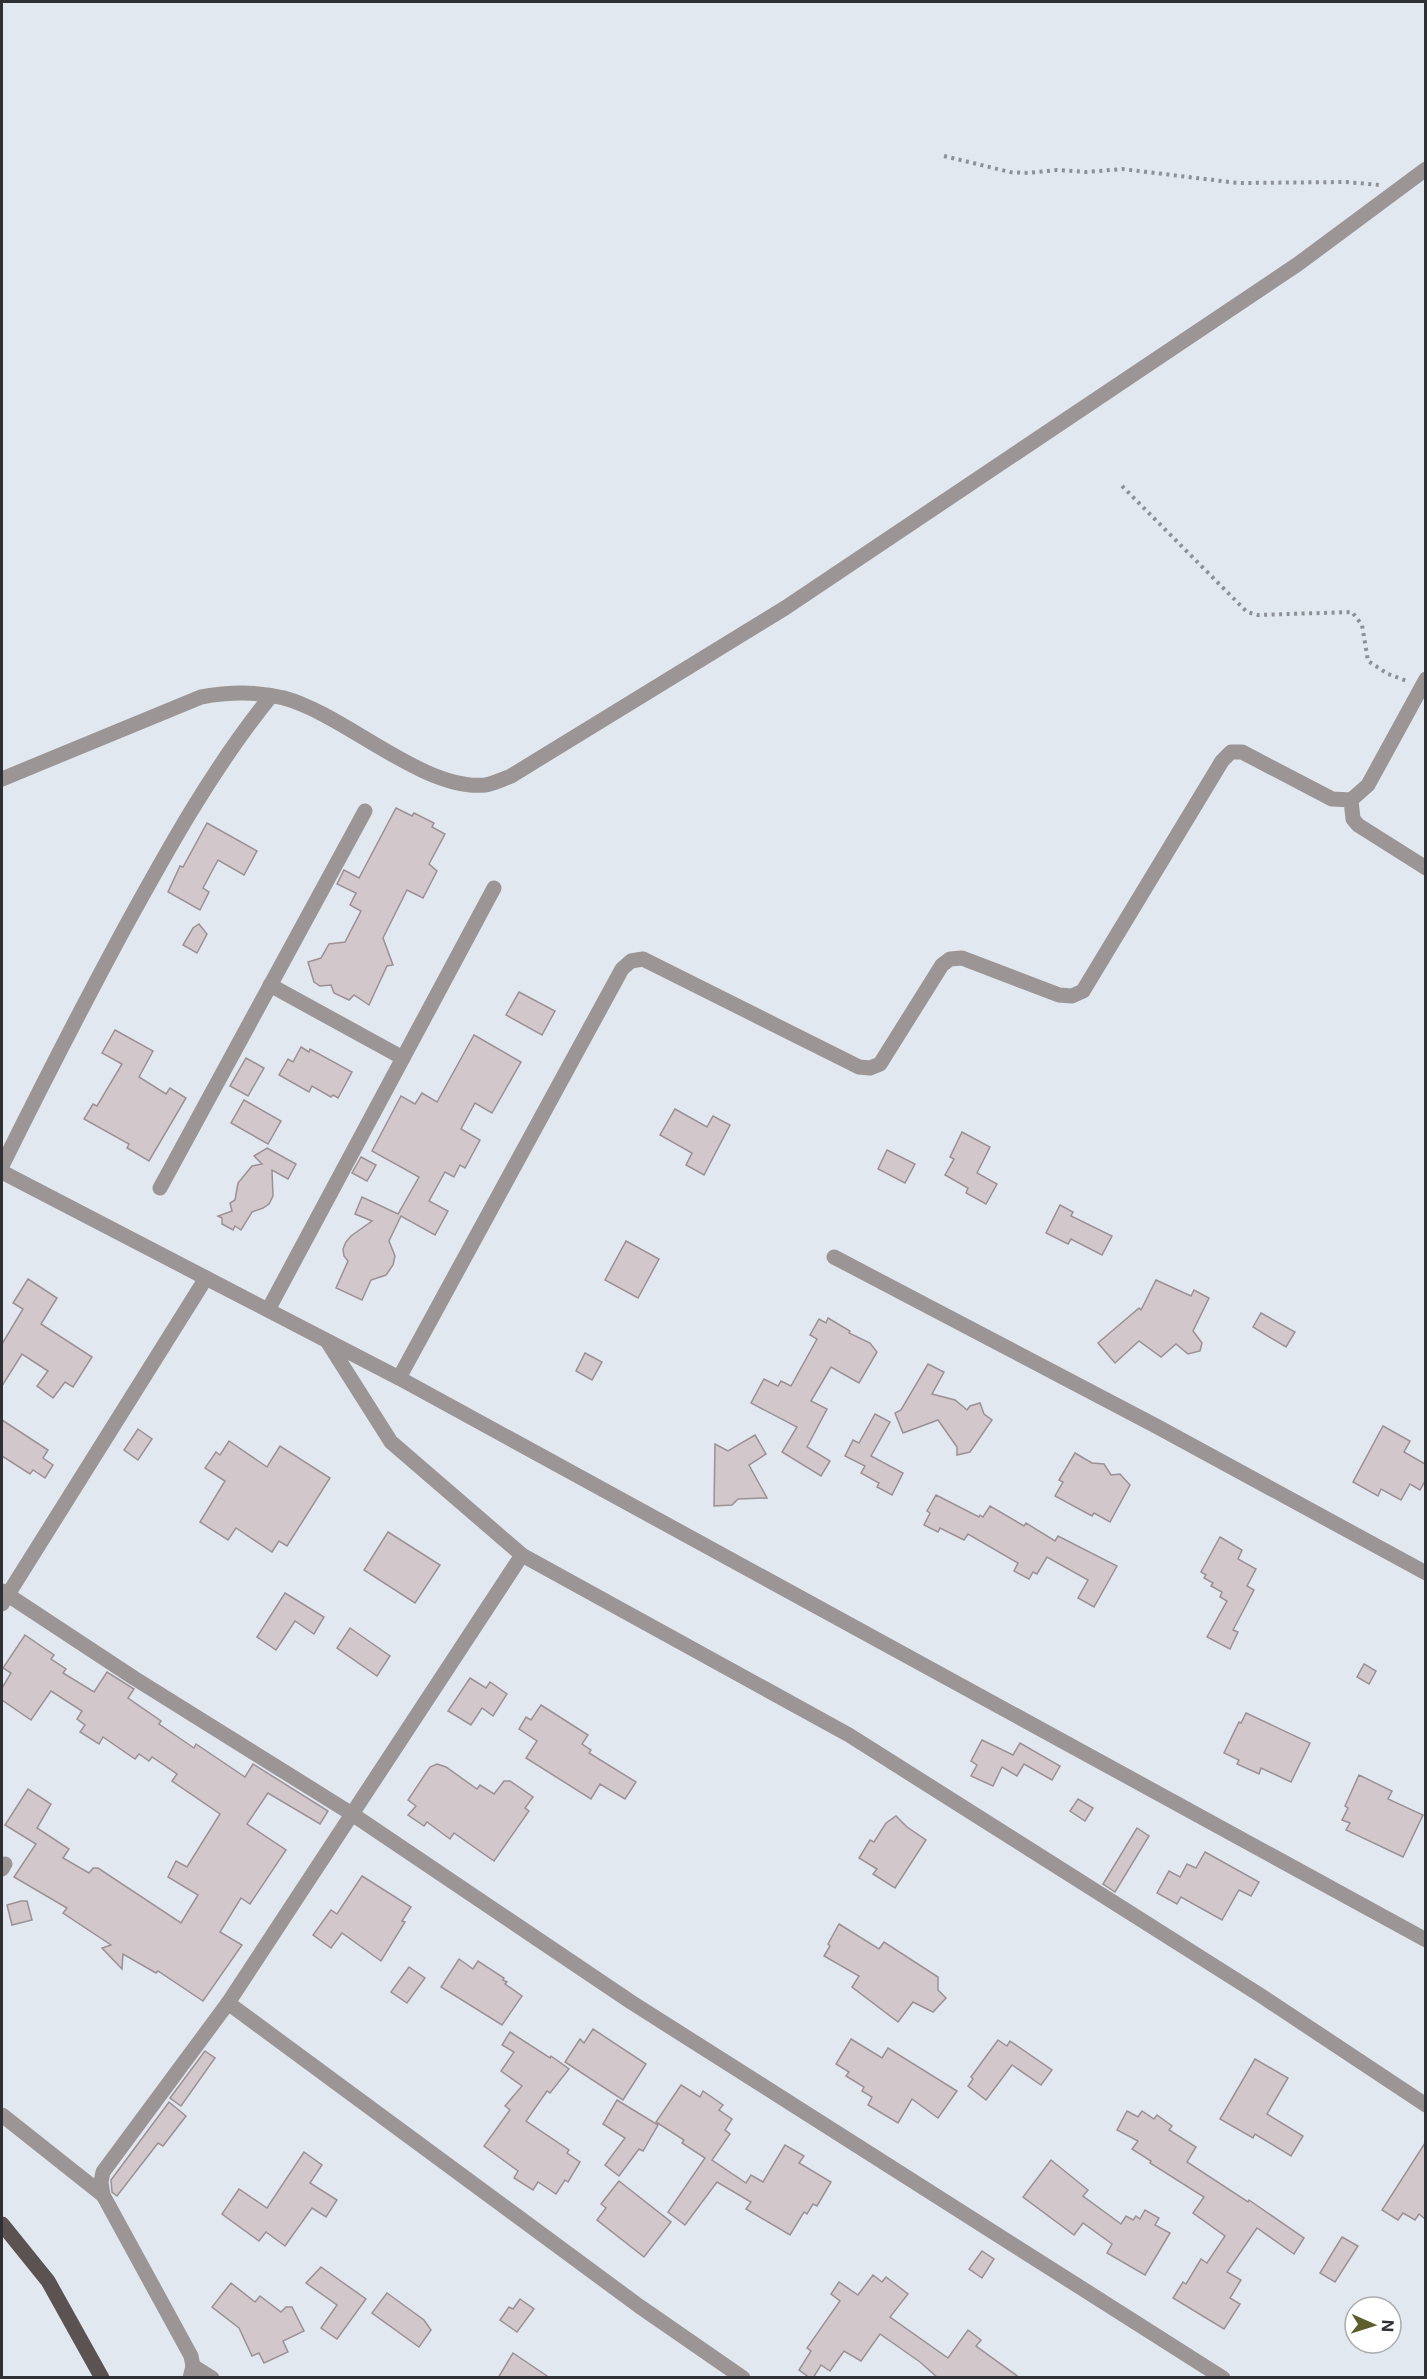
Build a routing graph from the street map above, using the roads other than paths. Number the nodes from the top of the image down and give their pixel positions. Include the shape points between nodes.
1 (1425, 169) edge
2 (1423, 683) edge
3 (271, 696) junction
4 (2, 779) edge
5 (1351, 800) junction
6 (365, 812) dead end
7 (1425, 868) edge
8 (494, 888) dead end
9 (270, 985) junction
10 (403, 1058) junction
11 (2, 1166) edge
12 (2, 1172) edge
13 (160, 1188) dead end
14 (834, 1257) dead end
15 (206, 1278) junction
16 (268, 1310) junction
17 (327, 1341) junction
18 (399, 1378) junction
19 (522, 1555) junction
20 (1425, 1573) edge
21 (3, 1597) edge
22 (352, 1814) junction
23 (1425, 1940) edge
24 (228, 2003) junction
25 (1425, 2105) edge
26 (2, 2115) edge
27 (104, 2195) junction
28 (2, 2224) edge
29 (192, 2372) edge
30 (102, 2378) edge
31 (212, 2378) edge
32 (743, 2378) edge
33 (1223, 2378) edge

1 - 3 street via 1289,271 785,608 511,776 486,785 437,778 322,713
2 - 5 street via 1368,785
3 - 4 street via 227,692 201,697
3 - 11 street via 237,738 186,816 58,1050
5 - 7 street via 1353,819 1358,825
5 - 18 street via 1332,799 1242,752 1231,752 1083,991 1072,996 1059,995 962,958 950,959 942,965 880,1064 870,1068 859,1067 643,959 631,961 622,969
6 - 9 street
8 - 10 street
9 - 10 street
9 - 13 street
10 - 16 street
12 - 15 street
14 - 20 street
15 - 16 street
15 - 21 street
16 - 17 street
17 - 18 street
17 - 19 street via 391,1442
18 - 23 street
19 - 22 street
19 - 25 street via 849,1735 1260,1995
21 - 22 street
22 - 24 street
22 - 33 street via 631,2002
24 - 27 street via 103,2172
24 - 32 street via 639,2306
26 - 27 street
27 - 29 street via 187,2348
28 - 30 main road via 48,2281
29 - 31 street

